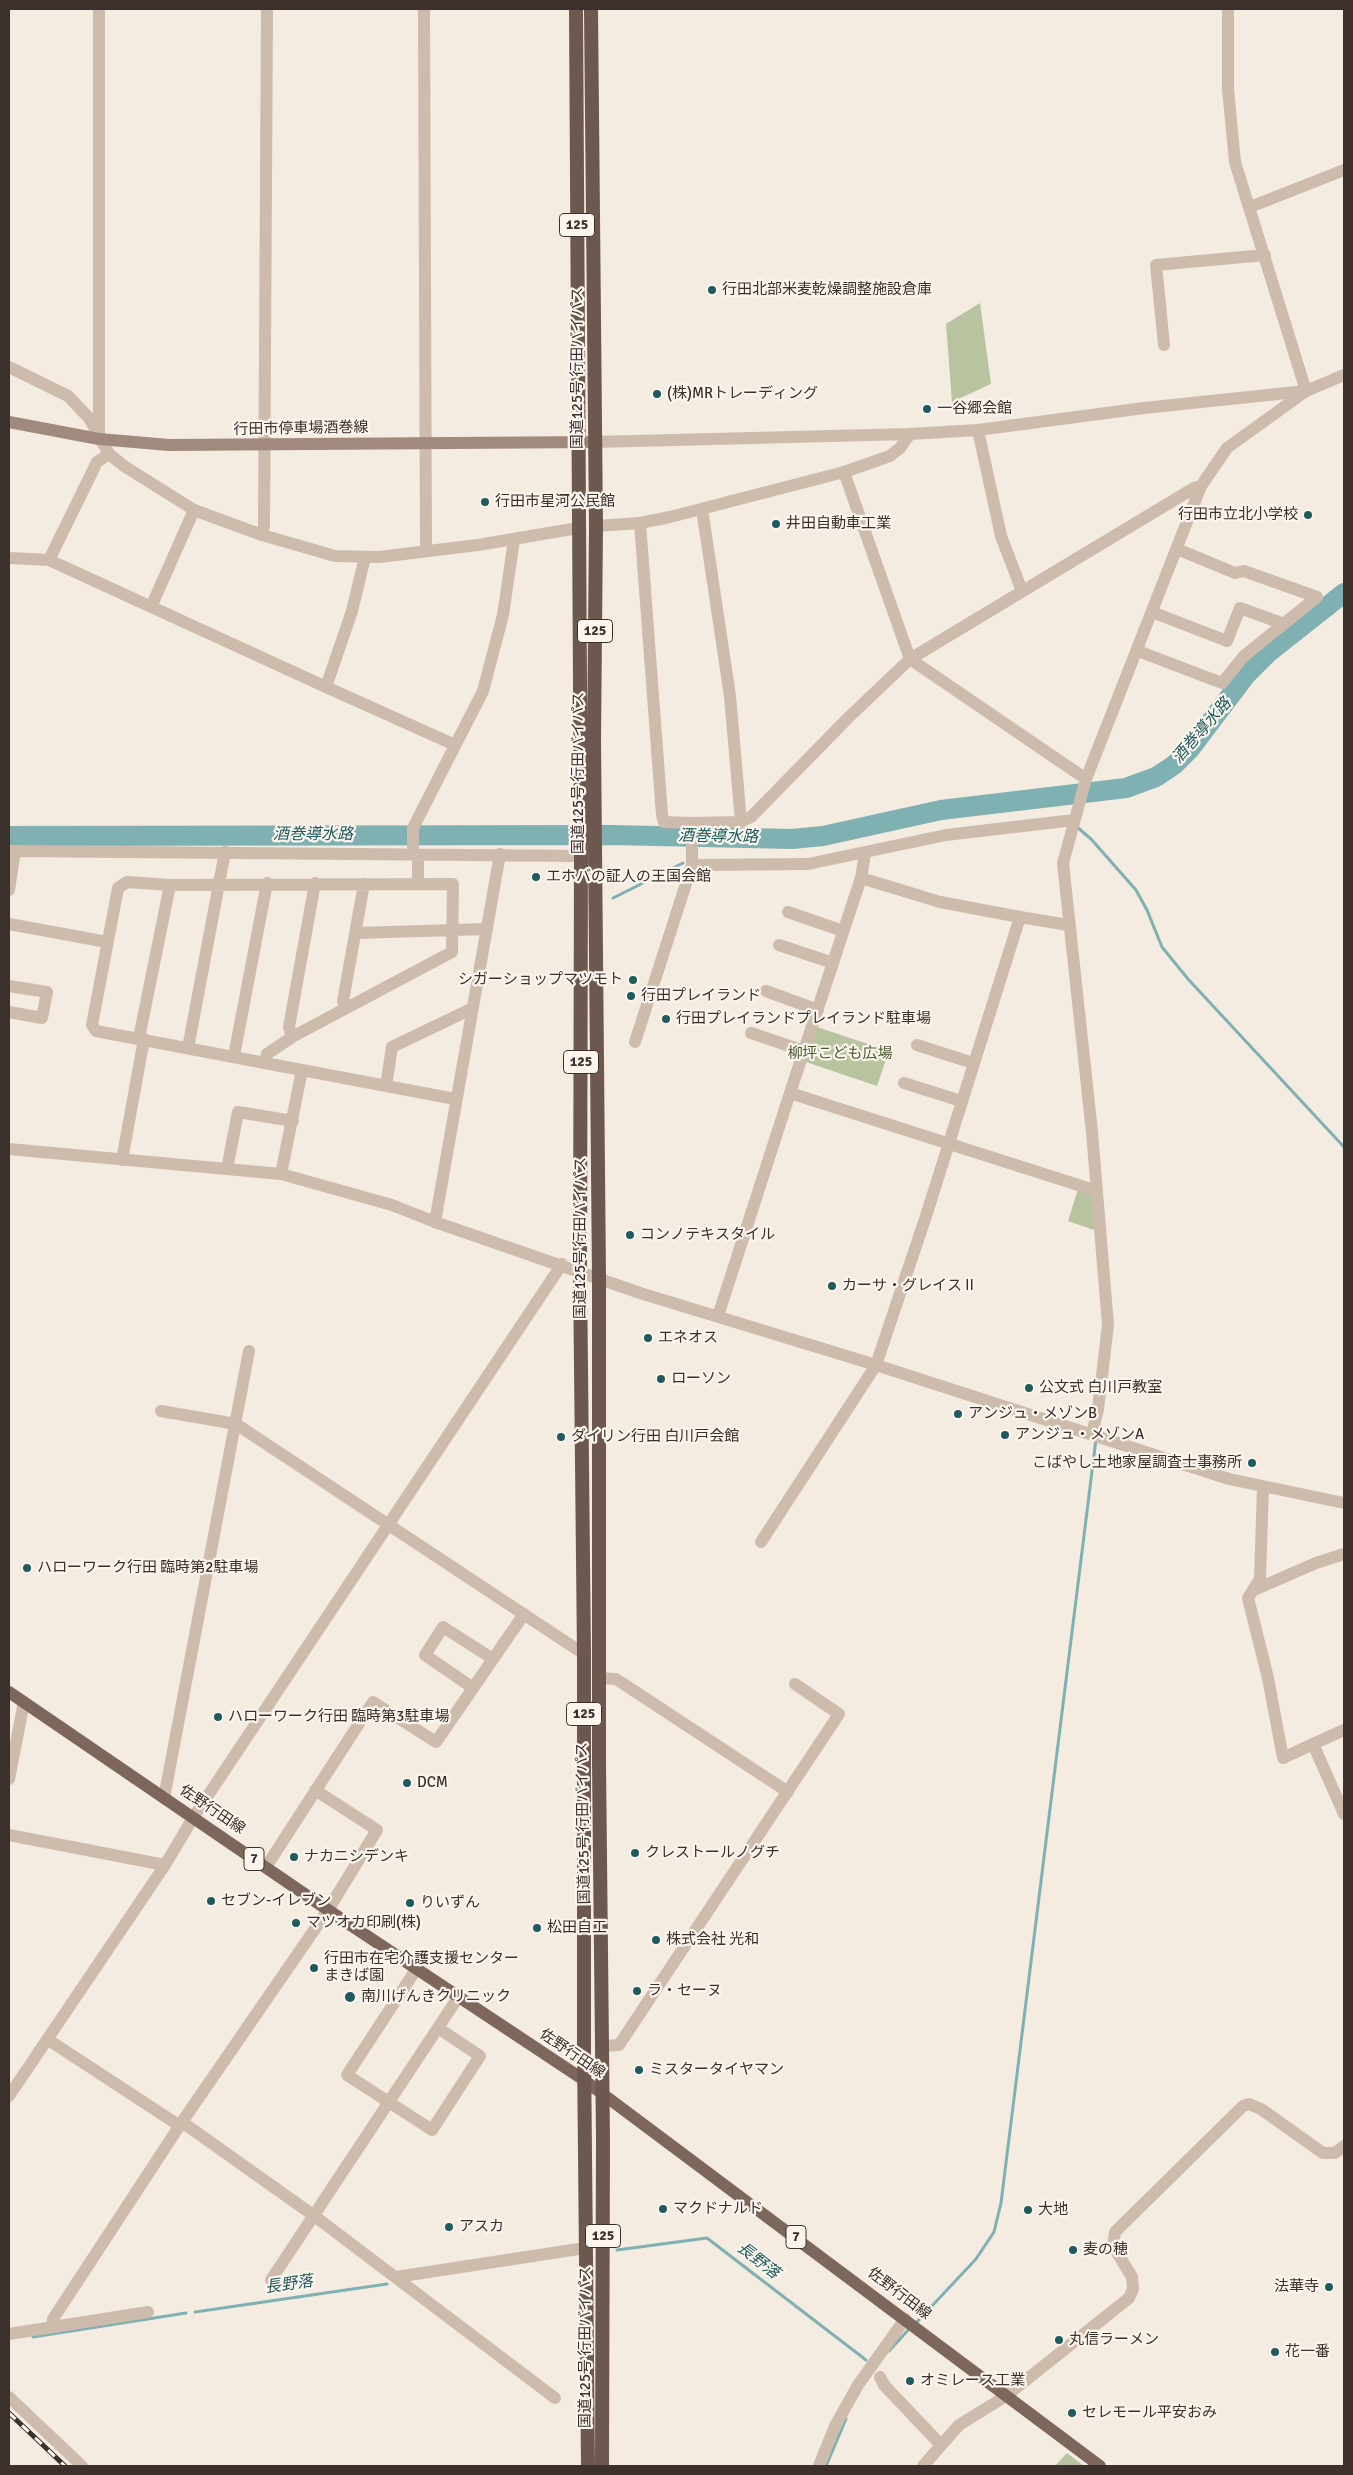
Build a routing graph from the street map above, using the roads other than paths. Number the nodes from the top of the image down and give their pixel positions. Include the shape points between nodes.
1 (99, 9) edge
2 (267, 9) edge
3 (424, 9) edge
4 (576, 9) edge
5 (591, 9) edge
6 (1228, 9) edge
7 (1344, 170) edge
8 (1250, 207) junction
9 (1265, 255) junction
10 (1164, 345) dead end
11 (9, 367) edge
12 (1344, 375) edge
13 (1306, 391) junction
14 (9, 422) edge
15 (978, 430) junction
16 (910, 434) junction
17 (99, 439) junction
18 (577, 442) junction
19 (595, 442) junction
20 (426, 443) junction
21 (264, 446) junction
22 (109, 454) junction
23 (844, 472) junction
24 (1201, 486) junction
25 (702, 509) junction
26 (194, 510) junction
27 (640, 523) junction
28 (596, 526) junction
29 (578, 528) junction
30 (262, 536) junction
31 (514, 540) junction
32 (1177, 549) junction
33 (426, 551) junction
34 (365, 557) junction
35 (9, 558) edge
36 (49, 560) junction
37 (1022, 591) junction
38 (150, 608) junction
39 (1152, 612) junction
40 (1284, 624) junction
41 (1138, 651) junction
42 (910, 659) junction
43 (326, 687) junction
44 (455, 745) junction
45 (1086, 781) junction
46 (1074, 820) junction
47 (741, 822) junction
48 (692, 826) junction
49 (12, 851) edge
50 (225, 852) junction
51 (414, 852) junction
52 (500, 854) junction
53 (581, 854) junction
54 (865, 854) junction
55 (692, 865) junction
56 (861, 878) junction
57 (267, 883) junction
58 (315, 883) junction
59 (418, 883) junction
60 (219, 884) junction
61 (364, 884) junction
62 (170, 885) junction
63 (9, 890) edge
64 (788, 912) dead end
65 (1020, 917) junction
66 (9, 924) edge
67 (1068, 925) junction
68 (454, 929) junction
69 (487, 929) junction
70 (843, 931) junction
71 (356, 933) junction
72 (107, 942) junction
73 (779, 945) dead end
74 (833, 963) junction
75 (9, 986) edge
76 (766, 991) dead end
77 (345, 1008) junction
78 (471, 1009) junction
79 (818, 1010) junction
80 (9, 1012) edge
81 (751, 1033) dead end
82 (292, 1037) junction
83 (141, 1038) junction
84 (635, 1042) dead end
85 (916, 1045) dead end
86 (188, 1048) junction
87 (804, 1052) junction
88 (234, 1056) junction
89 (265, 1062) junction
90 (972, 1064) junction
91 (302, 1070) junction
92 (904, 1083) dead end
93 (386, 1086) junction
94 (790, 1093) junction
95 (455, 1099) junction
96 (961, 1101) junction
97 (293, 1121) junction
98 (948, 1144) junction
99 (9, 1149) edge
100 (122, 1160) junction
101 (227, 1169) junction
102 (282, 1174) junction
103 (1097, 1191) junction
104 (435, 1222) junction
105 (562, 1264) junction
106 (580, 1272) junction
107 (599, 1278) junction
108 (718, 1316) junction
109 (249, 1352) dead end
110 (876, 1365) junction
111 (160, 1411) dead end
112 (236, 1424) junction
113 (1092, 1434) junction
114 (1263, 1487) junction
115 (1344, 1503) edge
116 (389, 1525) junction
117 (761, 1542) dead end
118 (1344, 1554) edge
119 (1254, 1590) junction
120 (524, 1614) junction
121 (584, 1654) junction
122 (493, 1659) junction
123 (599, 1678) junction
124 (795, 1684) dead end
125 (473, 1688) junction
126 (9, 1692) edge
127 (24, 1702) junction
128 (1344, 1730) edge
129 (1313, 1744) junction
130 (11, 1753) edge
131 (9, 1779) edge
132 (315, 1790) junction
133 (788, 1792) junction
134 (164, 1798) junction
135 (1344, 1814) edge
136 (193, 1818) junction
137 (9, 1835) edge
138 (165, 1865) junction
139 (266, 1867) junction
140 (328, 1910) junction
141 (417, 1968) junction
142 (459, 1996) junction
143 (438, 2028) junction
144 (47, 2039) junction
145 (602, 2046) junction
146 (584, 2080) junction
147 (603, 2094) junction
148 (9, 2096) edge
149 (388, 2102) junction
150 (181, 2124) junction
151 (1344, 2146) edge
152 (313, 2215) junction
153 (586, 2248) junction
154 (396, 2277) junction
155 (272, 2280) dead end
156 (148, 2312) dead end
157 (912, 2324) junction
158 (52, 2327) junction
159 (9, 2334) edge
160 (880, 2377) dead end
161 (1006, 2396) junction
162 (9, 2397) edge
163 (555, 2398) dead end
164 (940, 2444) junction
165 (82, 2466) edge
166 (588, 2466) edge
167 (602, 2466) edge
168 (819, 2466) edge
169 (923, 2466) edge
170 (1100, 2466) edge

1 - 17 street
2 - 21 street
3 - 20 street
4 - 18 highway, 国道125号 行田バイパス / 125
5 - 19 highway, 国道125号 行田バイパス / 125
6 - 8 street via 1228,89 1235,162
7 - 8 street
8 - 9 street
9 - 10 street via 1156,265
9 - 13 street
11 - 17 street via 68,396 89,418
12 - 13 street
13 - 15 street
13 - 24 street via 1227,448
14 - 17 main road, 行田市停車場酒巻線
15 - 16 street
15 - 37 street via 1000,536
16 - 19 street
16 - 23 street via 890,456
17 - 21 main road, 行田市停車場酒巻線 via 169,446
17 - 22 street
18 - 19 main road, 行田市停車場酒巻線
18 - 20 main road, 行田市停車場酒巻線
18 - 29 highway, 国道125号 行田バイパス / 125
19 - 28 highway, 国道125号 行田バイパス / 125
20 - 21 main road, 行田市停車場酒巻線
20 - 33 street
21 - 30 street
22 - 26 street
22 - 36 street via 97,462
23 - 25 street
23 - 42 street
24 - 32 street
24 - 37 street
25 - 27 street
25 - 47 street via 730,696
26 - 30 street
26 - 38 street
27 - 28 street
27 - 48 street via 662,815 664,822
28 - 107 highway, 国道125号 行田バイパス / 125
29 - 31 street
29 - 53 highway, 国道125号 行田バイパス / 125
30 - 34 street via 335,556
31 - 33 street
31 - 44 street via 503,615 483,691
32 - 39 street
32 - 40 street via 1235,573 1244,571 1317,597
33 - 34 street
34 - 43 street via 352,611
35 - 36 street
36 - 38 street
37 - 42 street
38 - 43 street
39 - 40 street via 1227,641 1240,608
39 - 41 street
40 - 41 street via 1244,656 1222,683
41 - 45 street
42 - 45 street
42 - 47 street via 751,817
43 - 44 street
44 - 51 street via 413,828
45 - 46 street
46 - 54 street via 946,835
46 - 67 street via 1063,863
47 - 48 street
48 - 55 street
49 - 50 street
49 - 63 street
50 - 51 street
50 - 60 street
51 - 52 street
51 - 59 street
52 - 53 street
52 - 69 street
53 - 106 highway, 国道125号 行田バイパス / 125
54 - 55 street via 808,864
54 - 56 street
55 - 84 street
56 - 65 street via 940,902
56 - 70 street
57 - 58 street
57 - 60 street
57 - 88 street
58 - 61 street
58 - 82 street via 289,1027
59 - 61 street
59 - 68 street via 453,884
60 - 62 street
60 - 86 street
61 - 71 street
62 - 72 street via 127,882 118,888
62 - 83 street
64 - 70 street
65 - 67 street
65 - 90 street
66 - 72 street
67 - 103 street
68 - 69 street
68 - 71 street
68 - 77 street via 452,952
69 - 78 street
70 - 74 street
71 - 77 street via 342,1001
72 - 83 street via 92,1025 96,1031
73 - 74 street
74 - 79 street
75 - 80 street via 46,992 42,1018
76 - 79 street
77 - 82 street
78 - 93 street via 392,1048
78 - 95 street
79 - 87 street
81 - 87 street
82 - 89 street via 267,1054
83 - 86 street
83 - 100 street
85 - 90 street
86 - 88 street
87 - 94 street
88 - 89 street
89 - 91 street
90 - 96 street
91 - 93 street
91 - 97 street
92 - 96 street
93 - 95 street
94 - 98 street
94 - 108 street
95 - 104 street
96 - 98 street
97 - 101 street via 238,1112
97 - 102 street
98 - 103 street
98 - 110 street
99 - 100 street
100 - 101 street
101 - 102 street
102 - 104 street via 392,1205
103 - 113 street via 1108,1325
104 - 105 street
105 - 106 street
105 - 116 street
106 - 107 street
106 - 121 highway, 国道125号 行田バイパス / 125
107 - 108 street
107 - 123 highway, 国道125号 行田バイパス / 125
108 - 110 street
109 - 112 street
110 - 113 street
110 - 117 street
111 - 112 street
112 - 116 street
112 - 134 street
113 - 114 street
114 - 115 street
114 - 119 street via 1260,1579
116 - 120 street
116 - 136 street
118 - 119 street
119 - 129 street via 1248,1598 1283,1758
120 - 121 street
120 - 122 street
121 - 146 highway, 国道125号 行田バイパス / 125
122 - 125 street
122 - 125 street via 443,1627 425,1656
123 - 133 street via 616,1679
123 - 145 highway, 国道125号 行田バイパス / 125
124 - 133 street via 839,1714
125 - 132 street via 436,1742 373,1702
126 - 127 main road, 佐野行田線 / 7
127 - 130 street
127 - 134 main road, 佐野行田線 / 7
128 - 129 street
129 - 135 street
130 - 131 street
132 - 139 street
132 - 140 street via 377,1830
133 - 145 street via 619,2045
134 - 136 main road, 佐野行田線 / 7
136 - 138 street
136 - 139 main road, 佐野行田線 / 7
137 - 138 street
138 - 144 street
139 - 140 main road, 佐野行田線 / 7
140 - 141 main road, 佐野行田線 / 7
140 - 150 street
141 - 142 main road, 佐野行田線 / 7
141 - 149 street via 347,2075
142 - 143 street
142 - 146 main road, 佐野行田線 / 7
143 - 149 street
143 - 149 street via 480,2056 432,2130
144 - 148 street
144 - 150 street
145 - 147 highway, 国道125号 行田バイパス / 125
146 - 147 main road, 佐野行田線 / 7
146 - 153 highway, 国道125号 行田バイパス / 125
147 - 157 main road, 佐野行田線 / 7
147 - 167 highway, 国道125号 行田バイパス / 125
149 - 152 street
150 - 152 street
150 - 158 street via 53,2319
151 - 161 street via 1335,2153 1327,2154 1261,2110 1249,2104 1243,2106 1114,2232 1113,2246 1132,2277 1133,2288 1129,2298
152 - 154 street
152 - 155 street
153 - 154 street
153 - 166 highway, 国道125号 行田バイパス / 125
154 - 163 street
156 - 158 street
157 - 161 main road, 佐野行田線 / 7
157 - 168 street via 858,2385 835,2426
158 - 159 street
160 - 164 street
161 - 164 street via 959,2425
161 - 170 main road, 佐野行田線 / 7
162 - 165 street
164 - 169 street

